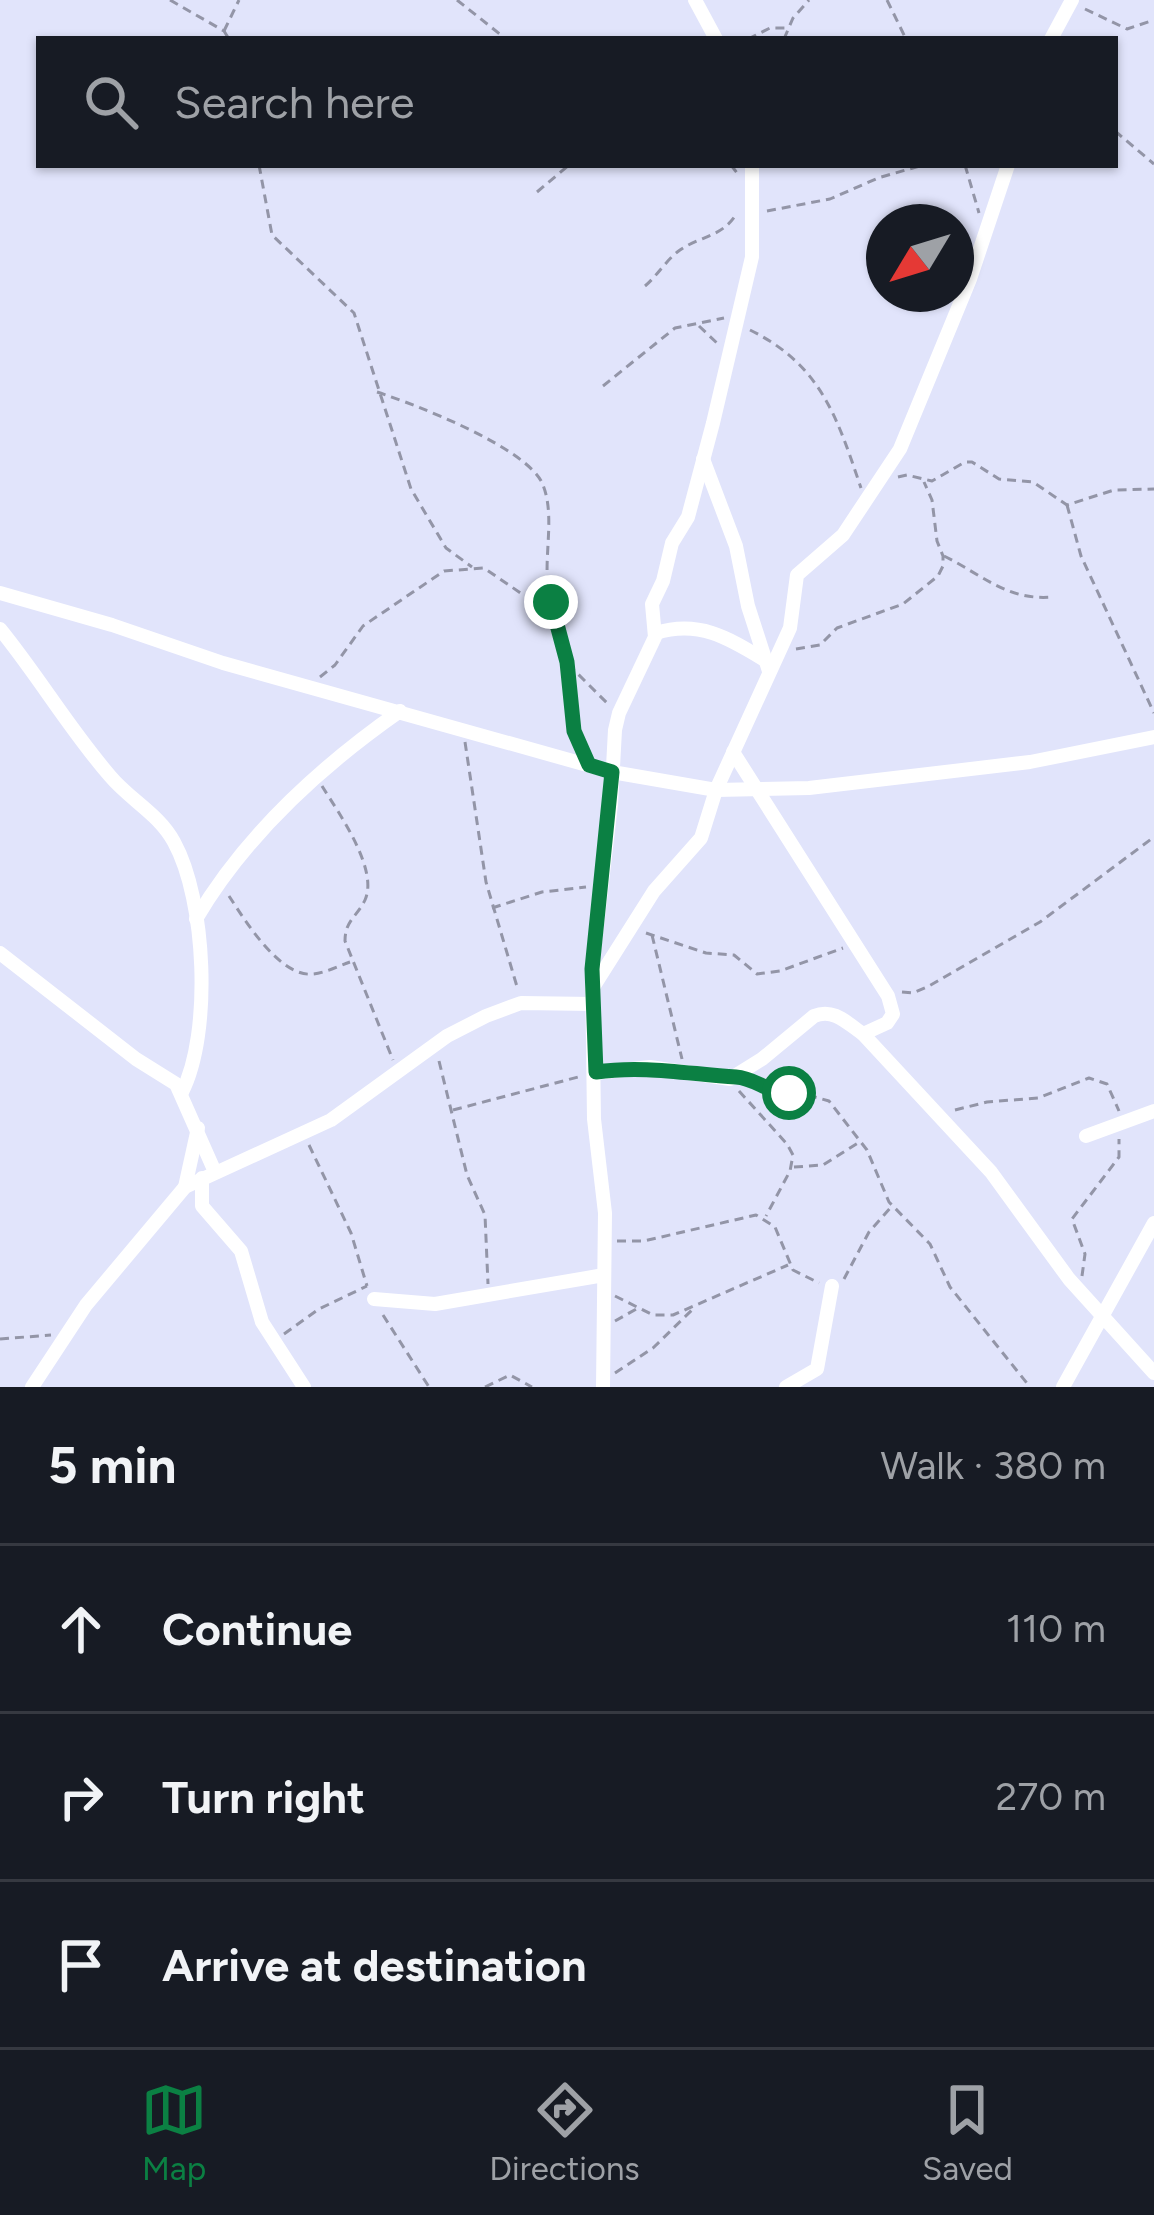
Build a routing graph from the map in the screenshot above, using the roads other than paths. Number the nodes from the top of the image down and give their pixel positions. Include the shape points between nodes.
1 (695, 0) edge
2 (1072, 1) edge
3 (714, 36) edge
4 (1053, 36) edge
5 (750, 168) edge
6 (1007, 168) edge
7 (703, 458) junction
8 (0, 593) edge
9 (0, 629) edge
10 (656, 633) junction
11 (766, 665) junction
12 (400, 711) junction
13 (1154, 737) edge
14 (734, 752) junction
15 (612, 772) junction
16 (716, 790) junction
17 (760, 791) junction
18 (196, 919) junction
19 (0, 953) edge
20 (592, 996) junction
21 (863, 1034) junction
22 (596, 1072) junction
23 (182, 1092) junction
24 (1154, 1111) edge
25 (198, 1128) junction
26 (1086, 1136) dead end
27 (208, 1175) junction
28 (185, 1187) junction
29 (1154, 1223) edge
30 (603, 1282) junction
31 (832, 1286) road end
32 (371, 1292) road end
33 (1103, 1317) junction
34 (1154, 1372) edge
35 (603, 1383) edge
36 (32, 1387) edge
37 (304, 1387) edge
38 (786, 1387) edge
39 (1063, 1387) edge

1 - 3 street
2 - 4 street
5 - 7 street via 752,257
6 - 11 street via 906,436 843,535 797,575 790,628
7 - 10 street via 652,604
7 - 11 street
8 - 12 street
9 - 18 street via 85,746 167,831
10 - 11 street via 706,630
10 - 15 street via 619,713
11 - 14 street
12 - 15 street
12 - 18 street via 240,851
13 - 17 street via 1030,762
14 - 16 street
14 - 17 street
15 - 16 street
15 - 20 street
16 - 17 street
16 - 20 street via 701,838 654,891
17 - 21 street via 880,980 893,1014
18 - 23 street via 198,1048
19 - 23 street
20 - 22 street
20 - 27 street via 521,1004 473,1022 357,1104
21 - 22 street via 823,1013 733,1078 650,1066
21 - 33 street via 992,1172
22 - 30 street
23 - 25 street
24 - 26 street
25 - 27 street
25 - 28 street
27 - 28 street
27 - 37 street via 202,1206 241,1251 272,1342
28 - 36 street
29 - 33 street
30 - 32 street via 553,1281 417,1304
30 - 35 street
31 - 38 street via 817,1369
33 - 34 street
33 - 39 street

